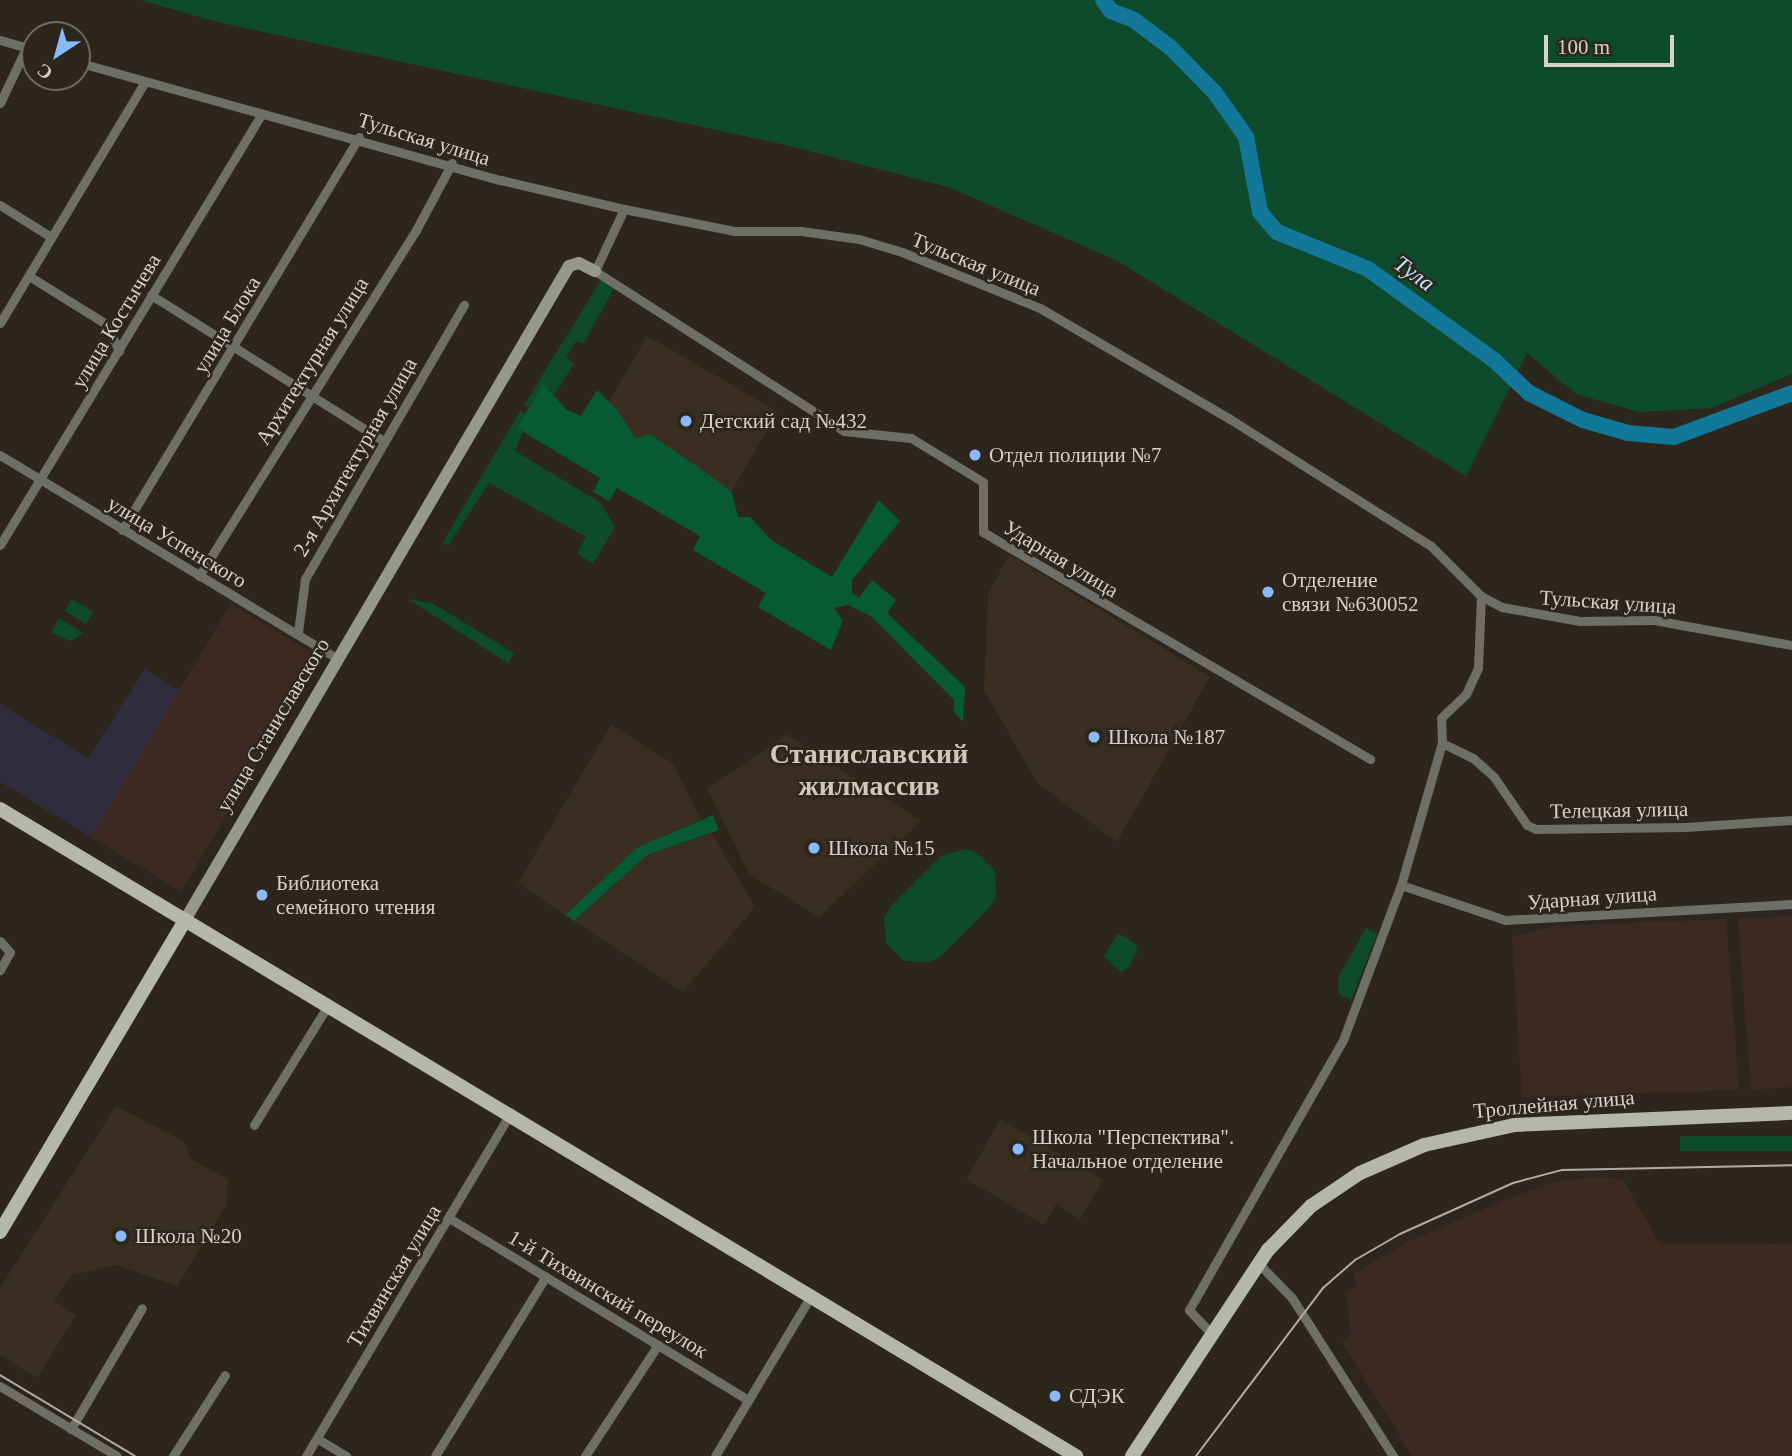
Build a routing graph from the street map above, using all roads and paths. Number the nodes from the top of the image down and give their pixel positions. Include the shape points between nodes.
1 (0, 40) edge
2 (21, 46) edge
3 (21, 66) edge
4 (91, 66) edge
5 (145, 82) junction
6 (0, 103) edge
7 (261, 115) junction
8 (359, 137) junction
9 (452, 163) junction
10 (0, 205) edge
11 (624, 209) junction
12 (51, 237) junction
13 (595, 271) junction
14 (29, 276) junction
15 (151, 295) junction
16 (464, 305) dead end
17 (0, 323) edge
18 (234, 347) junction
19 (119, 351) junction
20 (309, 394) junction
21 (382, 440) junction
22 (0, 455) edge
23 (39, 480) junction
24 (122, 530) junction
25 (0, 545) edge
26 (199, 576) junction
27 (1481, 596) junction
28 (298, 632) junction
29 (1792, 645) edge
30 (337, 658) junction
31 (1442, 743) junction
32 (1370, 759) dead end
33 (0, 808) edge
34 (1792, 820) edge
35 (1401, 885) junction
36 (1792, 904) edge
37 (185, 920) junction
38 (0, 941) edge
39 (0, 970) edge
40 (328, 1005) junction
41 (511, 1112) junction
42 (1792, 1113) edge
43 (254, 1125) dead end
44 (449, 1217) junction
45 (0, 1232) edge
46 (1258, 1263) junction
47 (546, 1276) junction
48 (812, 1294) junction
49 (142, 1308) dead end
50 (1210, 1333) junction
51 (658, 1345) junction
52 (225, 1375) dead end
53 (0, 1386) edge
54 (748, 1400) junction
55 (71, 1429) junction
56 (318, 1439) junction
57 (117, 1456) edge
58 (173, 1456) edge
59 (306, 1456) edge
60 (346, 1456) edge
61 (435, 1456) edge
62 (586, 1456) edge
63 (715, 1456) edge
64 (1076, 1456) edge
65 (1132, 1456) edge
66 (1394, 1456) edge

1 - 2 street
3 - 6 street
4 - 5 street, Тульская улица
5 - 7 street, Тульская улица
5 - 12 street
7 - 8 street, Тульская улица
7 - 15 street, улица Костычева
8 - 9 street, Тульская улица
8 - 18 street, улица Блока
9 - 11 street, Тульская улица
9 - 20 street, Архитектурная улица via 416,230
10 - 12 street
11 - 13 street
11 - 27 street, Тульская улица via 734,231 801,231 859,239 1040,308 1344,488 1431,546
12 - 14 street
13 - 30 street, улица Станиславского via 579,263 569,266
13 - 32 street, Ударная улица via 844,431 911,438 983,482 983,532
14 - 17 street
14 - 19 street via 106,324
15 - 18 street
15 - 19 street, улица Костычева
16 - 21 street, 2-я Архитектурная улица
18 - 20 street
18 - 24 street, улица Блока
19 - 23 street, улица Костычева
20 - 21 street
20 - 26 street, Архитектурная улица
21 - 28 street, 2-я Архитектурная улица via 305,579
22 - 23 street, улица Успенского
23 - 24 street, улица Успенского
23 - 25 street, улица Костычева
24 - 26 street, улица Успенского
26 - 28 street, улица Успенского
27 - 29 street, Тульская улица via 1502,607 1543,617 1654,620
27 - 31 street via 1478,668 1466,694 1441,719
28 - 30 street, улица Успенского
30 - 37 street, улица Станиславского
31 - 34 street, Телецкая улица via 1487,771 1527,825 1536,829
31 - 35 street
33 - 37 main road
35 - 36 street, Ударная улица via 1505,920
35 - 50 street via 1343,1040 1189,1310
37 - 40 main road
37 - 45 main road, улица Станиславского
38 - 39 street via 10,952
40 - 41 main road
40 - 43 street
41 - 44 street, Тихвинская улица
41 - 48 main road
42 - 46 main road, Троллейная улица via 1514,1125 1424,1145 1337,1185 1284,1232
44 - 47 street, 1-й Тихвинский переулок
44 - 56 street, Тихвинская улица
46 - 50 main road, Троллейная улица
46 - 66 street via 1292,1298
47 - 51 street, 1-й Тихвинский переулок
47 - 61 street
48 - 54 street
48 - 64 main road
49 - 55 street
50 - 65 main road, Троллейная улица
51 - 54 street, 1-й Тихвинский переулок
51 - 62 street
52 - 58 street
53 - 55 street
54 - 63 street
55 - 57 street
56 - 59 street, Тихвинская улица
56 - 60 street

